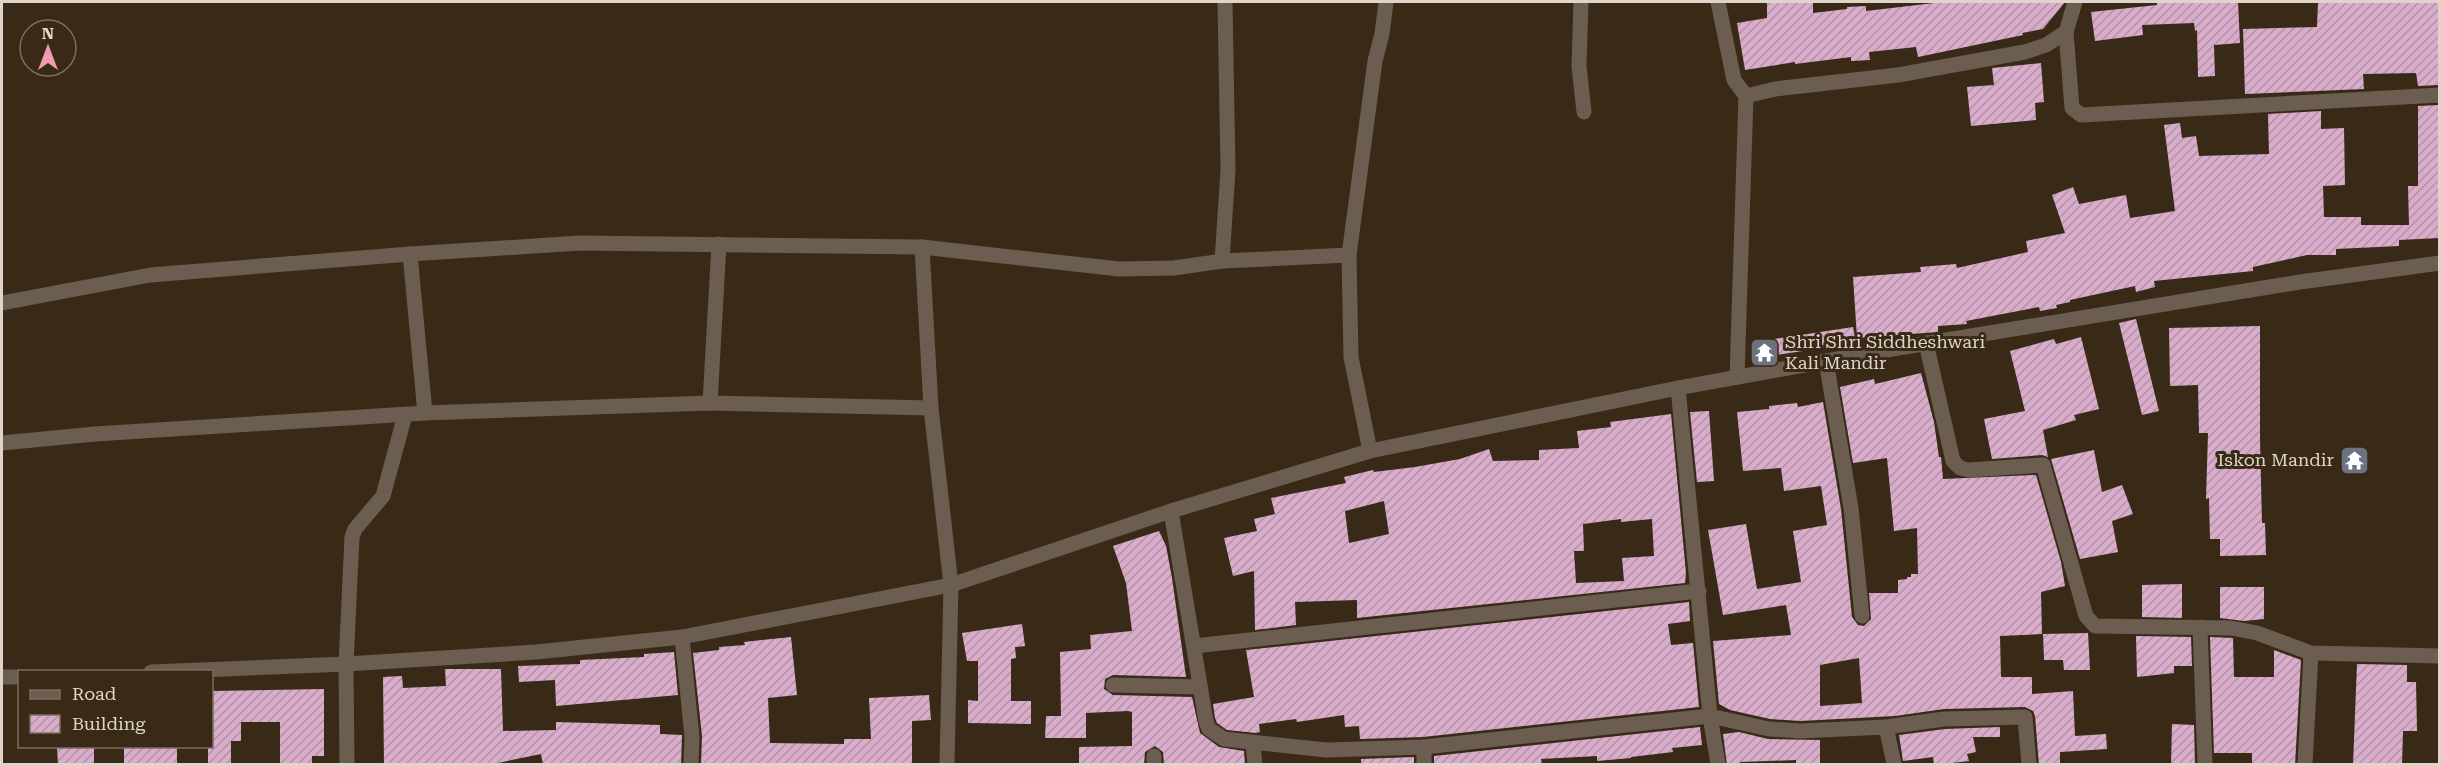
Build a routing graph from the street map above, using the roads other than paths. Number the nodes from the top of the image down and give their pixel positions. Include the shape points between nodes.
1 (1225, 2) edge
2 (1386, 2) edge
3 (1581, 2) edge
4 (1718, 2) edge
5 (2075, 2) edge
6 (2066, 32) junction
7 (2439, 95) edge
8 (1746, 96) junction
9 (1584, 112) dead end
10 (719, 244) junction
11 (922, 247) junction
12 (410, 254) junction
13 (1349, 255) junction
14 (1222, 261) junction
15 (2439, 263) edge
16 (2, 303) edge
17 (1926, 343) junction
18 (1826, 361) junction
19 (1737, 377) junction
20 (1678, 388) junction
21 (710, 403) junction
22 (932, 408) junction
23 (425, 413) junction
24 (405, 415) junction
25 (2, 443) edge
26 (1370, 451) junction
27 (1171, 510) junction
28 (951, 585) junction
29 (1699, 591) junction
30 (1862, 616) dead end
31 (2200, 627) junction
32 (682, 637) junction
33 (1194, 646) junction
34 (2311, 653) junction
35 (2439, 656) edge
36 (346, 664) junction
37 (200, 670) edge
38 (2, 677) edge
39 (18, 677) edge
40 (1113, 685) dead end
41 (1200, 687) junction
42 (1710, 716) junction
43 (1886, 727) junction
44 (1253, 744) junction
45 (1424, 747) junction
46 (347, 765) edge
47 (691, 765) edge
48 (947, 765) edge
49 (1255, 765) edge
50 (1424, 765) edge
51 (1718, 765) edge
52 (1894, 765) edge
53 (2029, 765) edge
54 (2205, 765) edge
55 (2305, 765) edge

1 - 14 street via 1228,170
2 - 13 street
3 - 9 street via 1579,66
4 - 8 street via 1734,80
5 - 6 street
6 - 7 street via 2072,108 2081,114
6 - 8 street via 2046,45 1967,64
8 - 19 street
10 - 11 street
10 - 12 street via 580,243
10 - 21 street
11 - 14 street via 1119,269 1174,268
11 - 22 street
12 - 16 street via 150,275
12 - 23 street
13 - 14 street
13 - 26 street via 1351,357
15 - 17 street
17 - 18 street
17 - 31 street via 1956,465 1969,470 2043,465 2090,622 2103,627
18 - 19 street
18 - 30 street via 1851,508
19 - 20 street
20 - 26 street
20 - 29 street
21 - 22 street
21 - 23 street
22 - 28 street
23 - 24 street
24 - 25 street
24 - 36 street via 383,496 353,533
26 - 27 street
27 - 28 street
27 - 33 street
28 - 32 street
28 - 48 street
29 - 33 street
29 - 42 street
31 - 34 street via 2257,633
31 - 54 street
32 - 36 street via 536,652
32 - 47 street
33 - 41 street
34 - 35 street
34 - 55 street
36 - 37 street
36 - 46 street
38 - 39 street
40 - 41 street
41 - 44 street via 1209,729 1224,739
42 - 43 street via 1769,729 1800,731
42 - 45 street
42 - 51 street
43 - 52 street
43 - 53 street via 1944,719 2025,717
44 - 45 street via 1326,750
44 - 49 street
45 - 50 street

